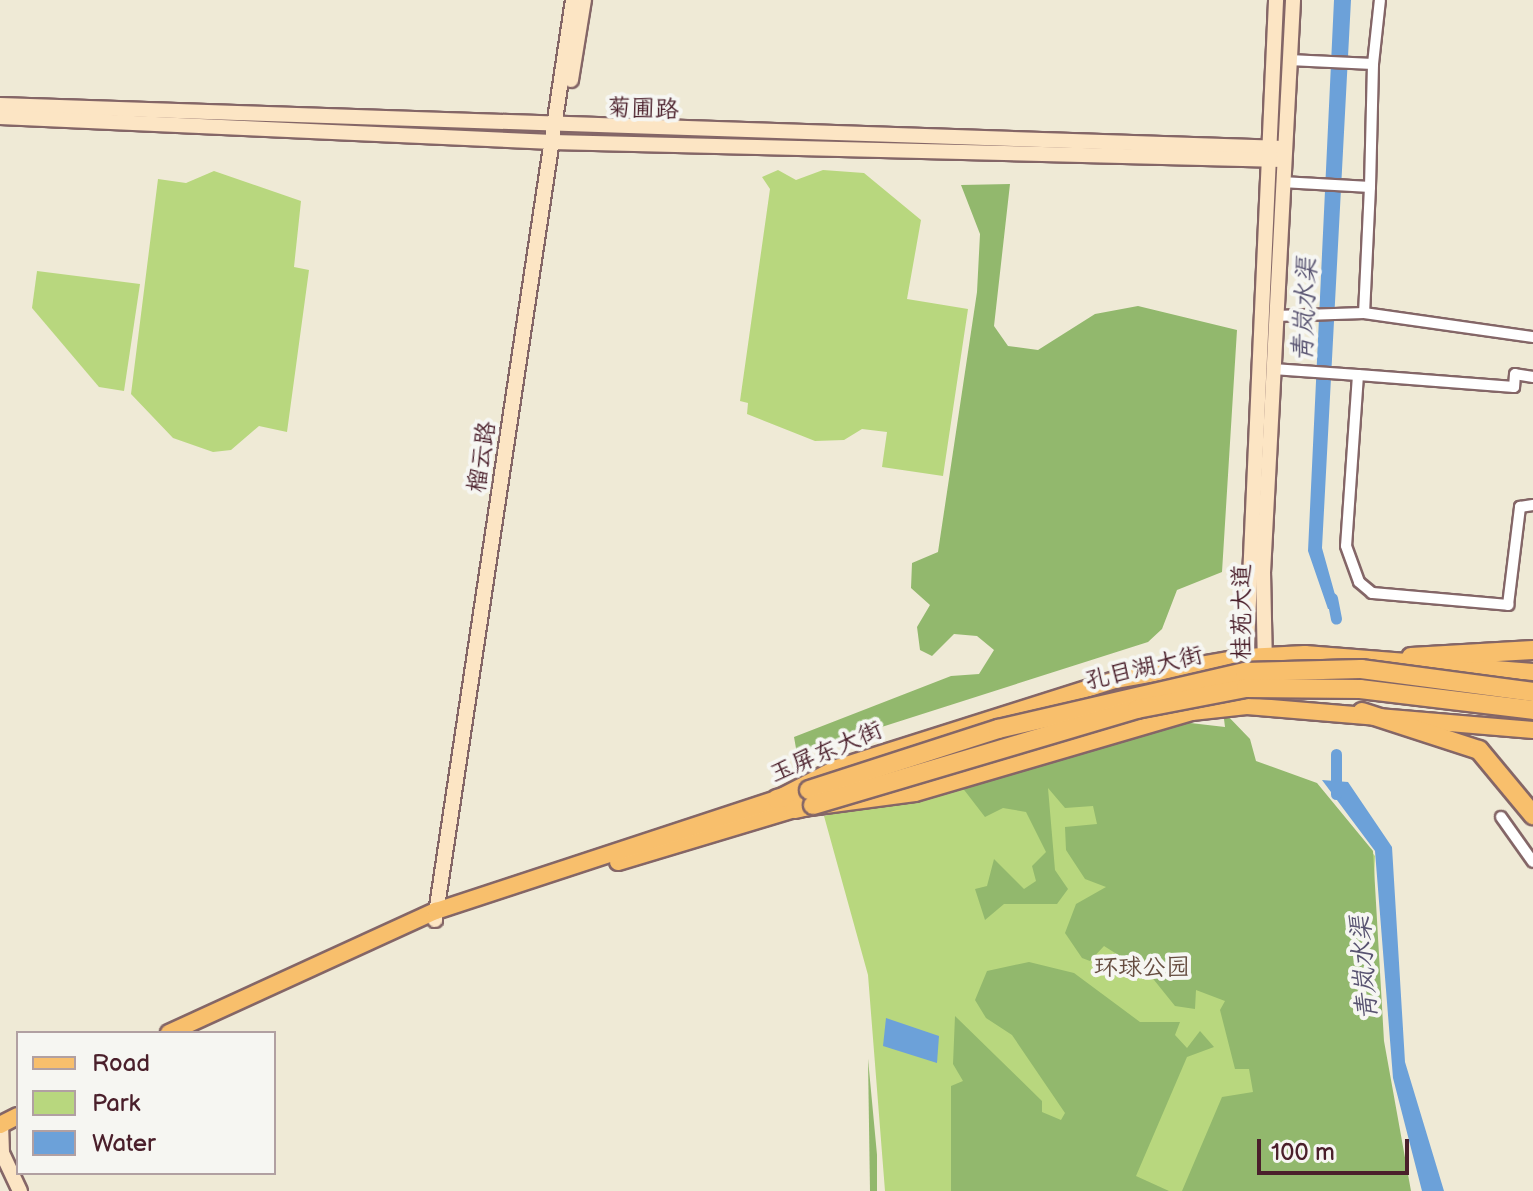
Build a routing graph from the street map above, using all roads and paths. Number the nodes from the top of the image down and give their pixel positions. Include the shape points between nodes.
1 (573, 0) edge
2 (584, 0) edge
3 (1276, 0) edge
4 (1293, 0) edge
5 (1380, 0) edge
6 (1289, 60) junction
7 (1367, 63) junction
8 (0, 105) edge
9 (0, 117) edge
10 (558, 135) junction
11 (1266, 153) junction
12 (1284, 154) junction
13 (1282, 182) junction
14 (1370, 187) junction
15 (1364, 313) junction
16 (1275, 316) junction
17 (1533, 337) edge
18 (1273, 369) junction
19 (1358, 375) junction
20 (1533, 377) edge
21 (1533, 505) edge
22 (1533, 650) edge
23 (1266, 655) junction
24 (1245, 657) junction
25 (1411, 657) junction
26 (1533, 672) edge
27 (1533, 692) edge
28 (1247, 706) junction
29 (1533, 710) edge
30 (1362, 712) junction
31 (1533, 730) edge
32 (777, 799) junction
33 (805, 801) junction
34 (1533, 815) edge
35 (1501, 817) dead end
36 (1533, 862) edge
37 (438, 914) junction
38 (174, 1031) edge
39 (194, 1031) edge
40 (16, 1107) edge
41 (0, 1121) edge
42 (20, 1191) edge

1 - 10 street, 榴云路
2 - 10 street, 榴云路
3 - 11 street, 桂苑大道
4 - 6 street, 桂苑大道
5 - 7 street
6 - 7 street
6 - 12 street, 桂苑大道
7 - 14 street
8 - 10 street, 菊圃路
9 - 10 street, 菊圃路
10 - 11 street, 菊圃路
10 - 37 street, 榴云路
11 - 12 street, 菊圃路
11 - 24 street, 桂苑大道
12 - 13 street, 桂苑大道
13 - 14 street
13 - 16 street, 桂苑大道
14 - 15 street
15 - 16 street
15 - 17 street
16 - 18 street, 桂苑大道
18 - 19 street
18 - 23 street, 桂苑大道
19 - 20 street via 1514,387 1515,374
19 - 21 street via 1346,546 1359,582 1372,593 1508,605 1520,507
22 - 25 highway
23 - 24 main road, 玉屏东大街
23 - 25 main road, 玉屏东大街
23 - 28 street, 桂苑大道 via 1263,683
24 - 28 street, 桂苑大道
24 - 32 main road, 玉屏东大街 via 1115,680 993,716 837,768
25 - 26 main road, 玉屏东大街
27 - 33 highway, 孔目湖大街, bridge via 1361,669 1245,672 998,729
28 - 30 main road, 玉屏东大街
28 - 33 main road, 玉屏东大街 via 1144,723 915,793
29 - 33 highway, 孔目湖大街, bridge via 1360,689 1246,688 1137,709
30 - 31 main road, 玉屏东大街
30 - 34 highway via 1479,750
32 - 33 highway, 孔目湖大街
32 - 37 main road, 玉屏东大街
33 - 37 main road, 玉屏东大街
35 - 36 street
37 - 38 main road, 玉屏东大街
37 - 39 main road, 玉屏东大街
40 - 41 main road
41 - 42 street via 2,1153

